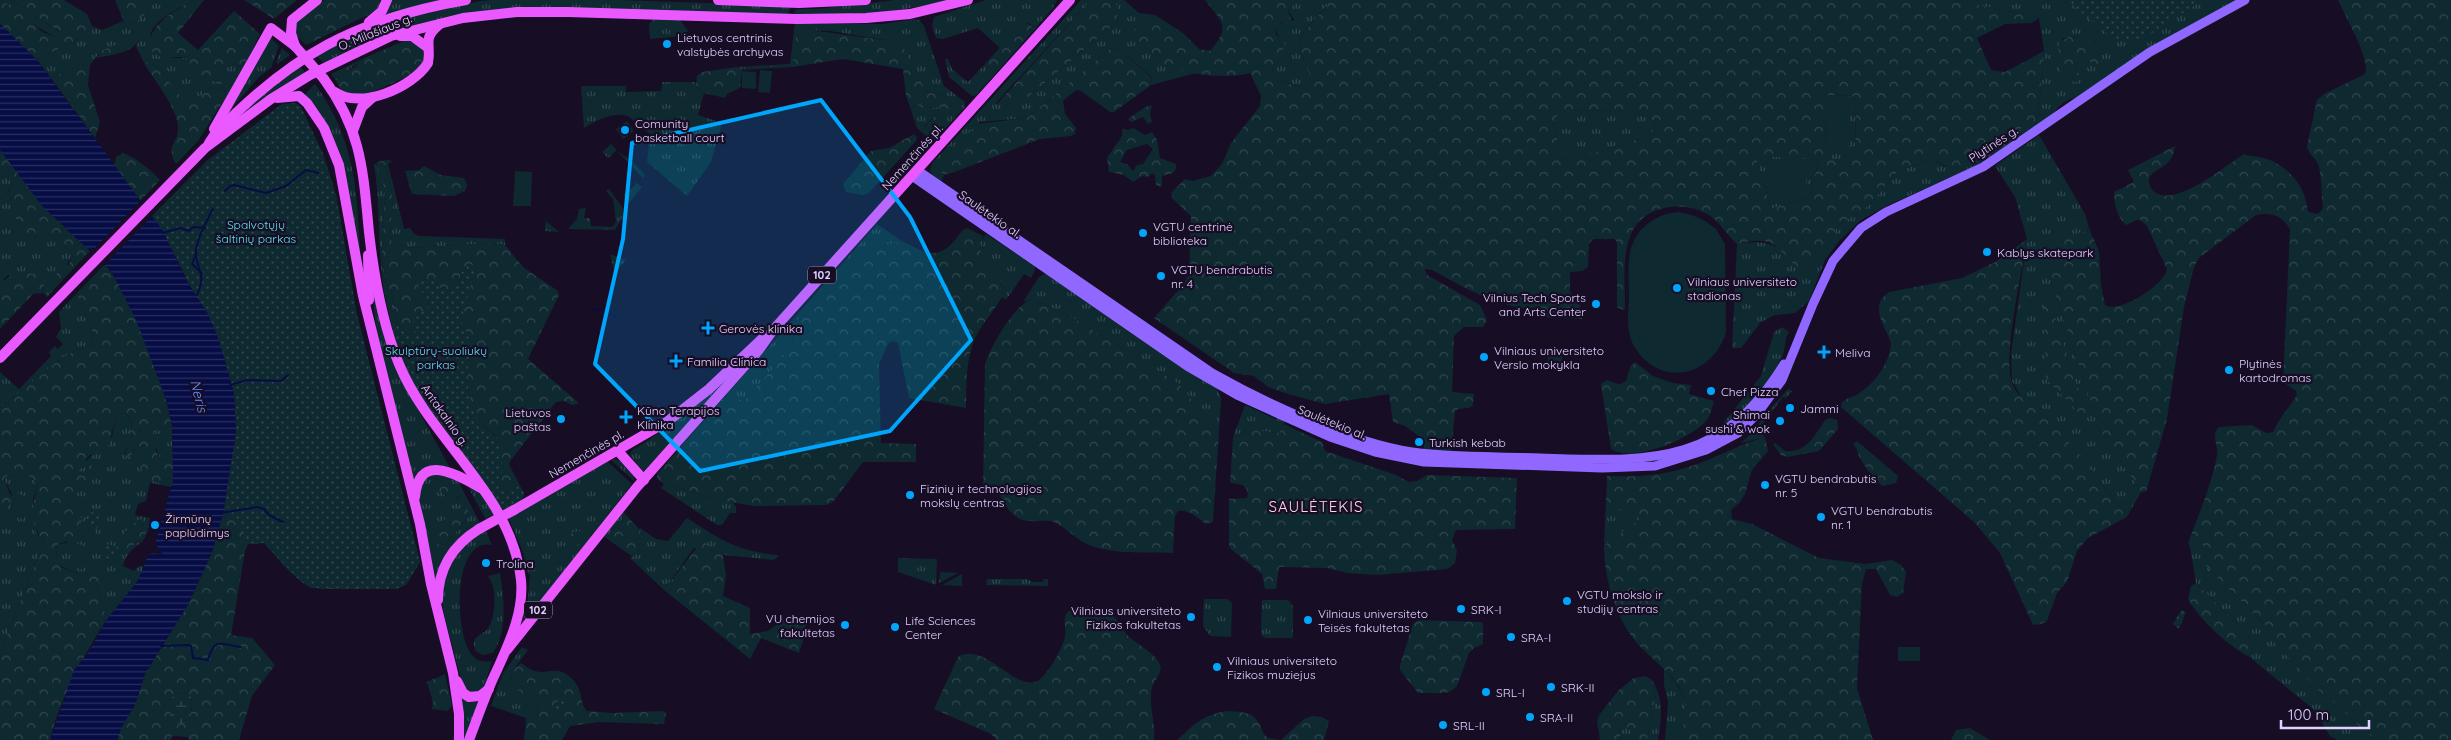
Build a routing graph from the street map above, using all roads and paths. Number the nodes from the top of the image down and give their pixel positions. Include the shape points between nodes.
1 (317, 0) edge
2 (387, 0) edge
3 (466, 0) edge
4 (718, 0) edge
5 (866, 0) edge
6 (968, 0) edge
7 (1070, 0) edge
8 (2245, 0) edge
9 (799, 3) junction
10 (797, 19) junction
11 (442, 23) junction
12 (362, 27) junction
13 (391, 36) junction
14 (295, 46) junction
15 (427, 47) junction
16 (332, 90) junction
17 (373, 97) junction
18 (271, 99) junction
19 (353, 131) junction
20 (205, 148) junction
21 (914, 173) junction
22 (369, 231) junction
23 (773, 330) junction
24 (372, 336) junction
25 (0, 358) edge
26 (1779, 378) junction
27 (618, 451) junction
28 (644, 480) junction
29 (482, 488) junction
30 (414, 502) junction
31 (438, 611) junction
32 (507, 650) junction
33 (454, 673) junction
34 (490, 688) junction
35 (459, 740) edge
36 (469, 740) edge

1 - 14 main road via 292,20
2 - 12 main road via 382,11
3 - 12 main road, O. Milašiaus g. via 417,10
4 - 9 main road
5 - 9 main road
6 - 10 main road, O. Milašiaus g. via 896,16
7 - 21 main road, Nemenčinės pl. / 102
8 - 26 main road, Plytinės g. via 2150,52 1983,167 1886,212 1861,228 1833,261
9 - 10 main road via 791,10
10 - 11 main road, O. Milašiaus g. via 543,11 484,15
11 - 13 main road, O. Milašiaus g.
11 - 15 main road via 429,35
12 - 20 main road, O. Milašiaus g. via 276,76 224,125
13 - 15 main road via 412,36
13 - 18 main road, O. Milašiaus g. via 341,58
14 - 16 main road, Antakalnio g., bridge
14 - 20 main road, Antakalnio g. via 271,28
15 - 17 main road via 428,63 418,74
16 - 17 main road via 349,99
16 - 19 main road, Antakalnio g.
17 - 19 main road via 362,108
18 - 20 main road, O. Milašiaus g.
18 - 24 main road via 292,95 303,99 331,141 343,181
19 - 22 main road, Antakalnio g. via 365,180
20 - 25 main road, O. Milašiaus g.
21 - 23 main road, Nemenčinės pl. / 102
21 - 26 main road, Saulėtekio al. via 1212,372 1260,398 1360,439 1402,450 1448,455 1629,460 1657,457 1683,450 1732,427
21 - 26 main road, Saulėtekio al. via 1208,379 1308,427 1375,452 1444,463 1602,468 1654,466 1695,455 1738,432 1757,414
22 - 24 main road via 367,263
22 - 29 main road, Antakalnio g. via 380,301 399,364 421,406
23 - 27 main road, Nemenčinės pl. / 102 via 684,408
23 - 28 main road, Nemenčinės pl. / 102
24 - 30 main road
27 - 28 main road
27 - 31 main road, Nemenčinės pl. / 102, bridge via 479,529 457,546 446,563
28 - 32 main road, Nemenčinės pl. / 102
29 - 30 main road via 451,472 434,470 420,478
29 - 32 main road, Antakalnio g. via 504,526 520,575 519,609
30 - 31 main road
31 - 33 main road, 102
32 - 34 main road, Antakalnio g.
33 - 34 main road via 461,689 469,697 480,696
33 - 35 main road, 102
34 - 36 main road, Antakalnio g.

